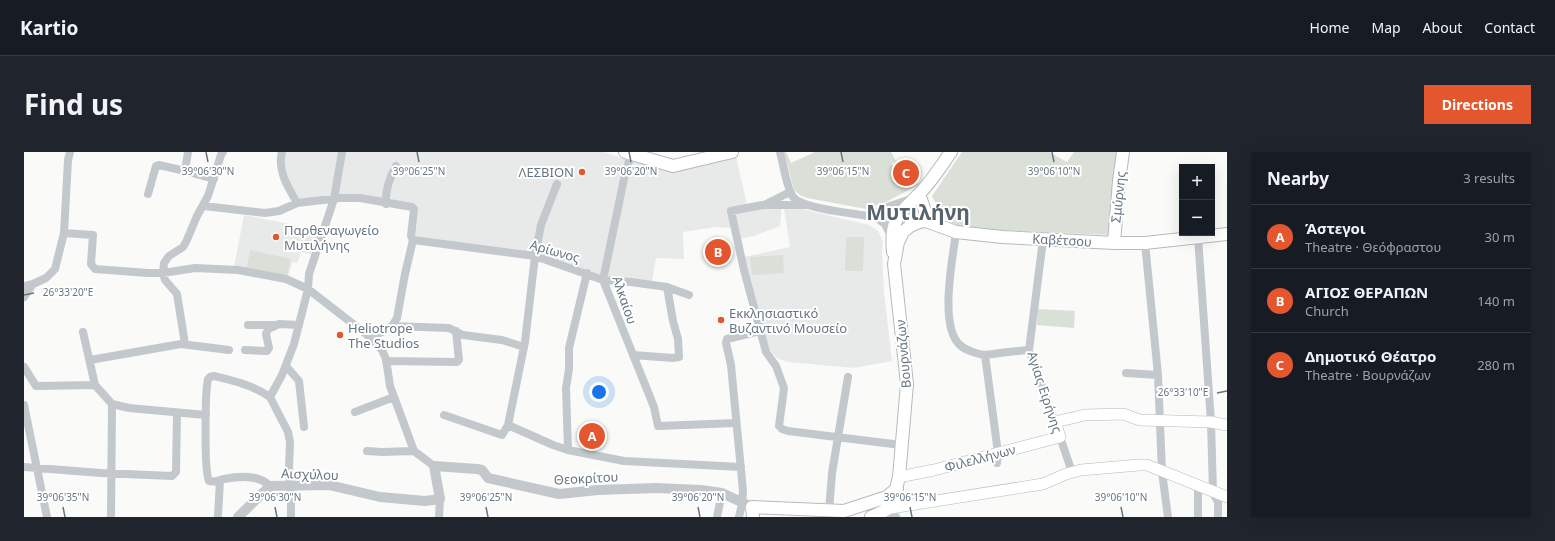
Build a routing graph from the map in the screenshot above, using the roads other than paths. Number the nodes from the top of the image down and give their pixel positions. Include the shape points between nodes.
1 (70, 152) edge
2 (188, 152) edge
3 (223, 152) edge
4 (282, 152) edge
5 (342, 152) edge
6 (732, 152) edge
7 (780, 152) edge
8 (951, 152) edge
9 (1123, 152) edge
10 (628, 153) edge
11 (396, 166) dead end
12 (185, 171) junction
13 (214, 179) junction
14 (557, 184) dead end
15 (790, 192) junction
16 (148, 194) dead end
17 (917, 196) junction
18 (334, 199) junction
19 (297, 203) junction
20 (386, 204) junction
21 (762, 205) junction
22 (808, 205) junction
23 (204, 206) junction
24 (868, 216) junction
25 (932, 223) junction
26 (903, 232) joint
27 (956, 232) junction
28 (64, 233) junction
29 (1227, 234) edge
30 (891, 236) junction
31 (1198, 237) junction
32 (413, 240) junction
33 (1043, 240) junction
34 (1114, 243) junction
35 (1146, 243) junction
36 (535, 256) junction
37 (894, 264) junction
38 (163, 273) junction
39 (587, 273) junction
40 (603, 280) junction
41 (33, 284) junction
42 (24, 286) edge
43 (667, 287) junction
44 (308, 289) junction
45 (689, 295) dead end
46 (24, 296) edge
47 (279, 324) junction
48 (299, 325) junction
49 (248, 326) dead end
50 (392, 326) junction
51 (456, 331) junction
52 (760, 331) junction
53 (83, 332) dead end
54 (366, 334) junction
55 (185, 344) junction
56 (524, 347) junction
57 (229, 350) dead end
58 (245, 350) dead end
59 (1030, 350) junction
60 (633, 355) junction
61 (985, 355) junction
62 (90, 360) junction
63 (386, 361) junction
64 (286, 366) junction
65 (24, 367) edge
66 (1126, 373) dead end
67 (1158, 375) junction
68 (848, 377) dead end
69 (96, 385) junction
70 (394, 396) junction
71 (270, 397) junction
72 (112, 404) junction
73 (24, 405) edge
74 (355, 412) dead end
75 (177, 413) junction
76 (206, 415) junction
77 (444, 415) dead end
78 (1160, 421) junction
79 (1055, 422) junction
80 (1211, 422) junction
81 (736, 423) junction
82 (1227, 424) edge
83 (508, 425) junction
84 (304, 427) dead end
85 (839, 437) junction
86 (1060, 437) junction
87 (901, 445) junction
88 (568, 450) junction
89 (367, 451) dead end
90 (414, 451) junction
91 (997, 458) junction
92 (434, 466) junction
93 (24, 467) edge
94 (741, 467) junction
95 (37, 469) junction
96 (1072, 472) junction
97 (1162, 472) junction
98 (111, 474) junction
99 (220, 480) junction
100 (898, 481) junction
101 (270, 486) junction
102 (290, 486) junction
103 (1198, 486) junction
104 (1214, 493) junction
105 (722, 494) junction
106 (1227, 497) edge
107 (440, 499) junction
108 (749, 509) edge
109 (862, 511) edge
110 (829, 512) junction
111 (890, 512) edge
112 (848, 514) edge
113 (47, 517) edge
114 (111, 517) edge
115 (218, 517) edge
116 (238, 517) edge
117 (291, 517) edge
118 (439, 517) edge
119 (717, 517) edge
120 (739, 517) edge
121 (871, 517) edge
122 (1168, 517) edge
123 (1198, 517) edge
124 (1218, 517) edge

1 - 28 street
2 - 12 street
3 - 13 street
4 - 19 street via 282,175
5 - 18 street
6 - 10 main road via 673,166
7 - 15 street
8 - 17 main road
9 - 34 main road, Σμύρνης
10 - 40 street, Αλκαίου
11 - 20 street via 385,196
12 - 13 street
12 - 16 street via 157,166
13 - 23 street
14 - 36 street via 541,225
15 - 21 street
15 - 22 street via 797,200
17 - 24 street via 887,206
17 - 25 main road
17 - 30 main road via 898,215
18 - 19 street
18 - 20 street via 360,198
18 - 44 street via 310,274
19 - 23 street via 279,211 265,213
20 - 32 street via 414,208 411,236
21 - 22 street
21 - 52 street via 731,211
22 - 24 street
23 - 38 street via 184,245 170,254 166,260
24 - 30 street via 881,220
25 - 26 main road, Καβέτσου via 919,222
25 - 27 main road, Καβέτσου
26 - 37 main road, Βουρνάζων via 898,242
27 - 33 main road, Καβέτσου
27 - 61 street via 949,291 950,324 961,346
28 - 38 street via 93,235 91,264 94,269
28 - 41 street via 55,269 46,278
29 - 31 main road, Καβέτσου
30 - 37 main road
31 - 35 main road, Καβέτσου
31 - 80 street
32 - 36 street, Αρίωνος
32 - 50 street via 397,318
33 - 34 main road, Καβέτσου
33 - 59 street, Αγίας Ειρήνης
34 - 35 main road, Καβέτσου
35 - 67 street
36 - 39 street, Αρίωνος
36 - 56 street
37 - 87 main road, Βουρνάζων via 906,384
38 - 44 street via 195,268 238,270 286,279
38 - 55 street via 166,282 178,294
39 - 40 street, Αρίωνος
39 - 88 street via 569,348 566,388
40 - 43 street, Αρίωνος
40 - 60 street, Αλκαίου
41 - 42 street
41 - 46 street
43 - 45 street, Αρίωνος
43 - 60 street via 680,356 673,358
44 - 48 street
44 - 54 street
47 - 48 street
47 - 49 street
47 - 58 street via 267,330 267,351
48 - 64 street
50 - 51 street via 449,328
50 - 54 street via 380,333
51 - 56 street via 468,336 502,340
51 - 63 street via 459,360 457,362
52 - 81 street via 732,337 726,343 731,365
52 - 85 street via 766,352 776,366 784,388 779,426 782,429
53 - 62 street
54 - 63 street via 382,350
55 - 57 street
55 - 62 street
56 - 83 street
59 - 61 street
59 - 79 street, Αγίας Ειρήνης
60 - 81 street, Αλκαίου via 654,407 658,426
61 - 91 street
62 - 69 street
63 - 70 street via 388,381
64 - 71 street
64 - 84 street via 299,381
65 - 69 street via 36,386
66 - 67 street
67 - 78 street
68 - 85 street
69 - 72 street
70 - 74 street
70 - 90 street
71 - 76 street via 241,383 212,376 207,382
71 - 102 street via 288,432
72 - 75 street
72 - 98 street
73 - 95 street
75 - 76 street
75 - 98 street via 174,475 169,477
76 - 99 street, Αισχύλου via 207,478 211,482
77 - 83 street via 502,435
78 - 79 main road via 1137,420 1123,414 1085,415
78 - 80 main road
78 - 97 street
79 - 86 main road, Αγίας Ειρήνης
80 - 82 main road
80 - 104 street
81 - 94 street
83 - 88 street
85 - 87 street
85 - 110 street via 832,473
86 - 91 main road, Φιλελλήνων
86 - 96 street, Αγίας Ειρήνης
87 - 100 main road, Βουρνάζων
88 - 94 street via 629,462
89 - 90 street
90 - 92 street
91 - 100 main road, Φιλελλήνων via 934,470
92 - 105 street, Θεοκρίτου via 482,470 488,478 553,494 656,488 701,490
92 - 107 street
93 - 95 street
94 - 108 street
95 - 98 street
95 - 113 street
96 - 97 main road via 1139,465 1147,465
96 - 111 main road via 1043,484
97 - 103 main road
97 - 122 street
98 - 114 street
99 - 101 street, Αισχύλου via 256,478
99 - 115 street
100 - 109 main road via 894,492
100 - 111 main road, Βουρνάζων via 896,500
101 - 102 street, Αισχύλου
101 - 116 street
102 - 107 street, Αισχύλου via 329,486 380,497 417,501
102 - 117 street
103 - 104 main road
103 - 123 street
104 - 106 main road
104 - 124 street via 1218,502
105 - 108 street, Θεοκρίτου
105 - 119 street
107 - 118 street
108 - 110 main road
108 - 120 street
109 - 112 main road
110 - 112 main road
111 - 121 main road

